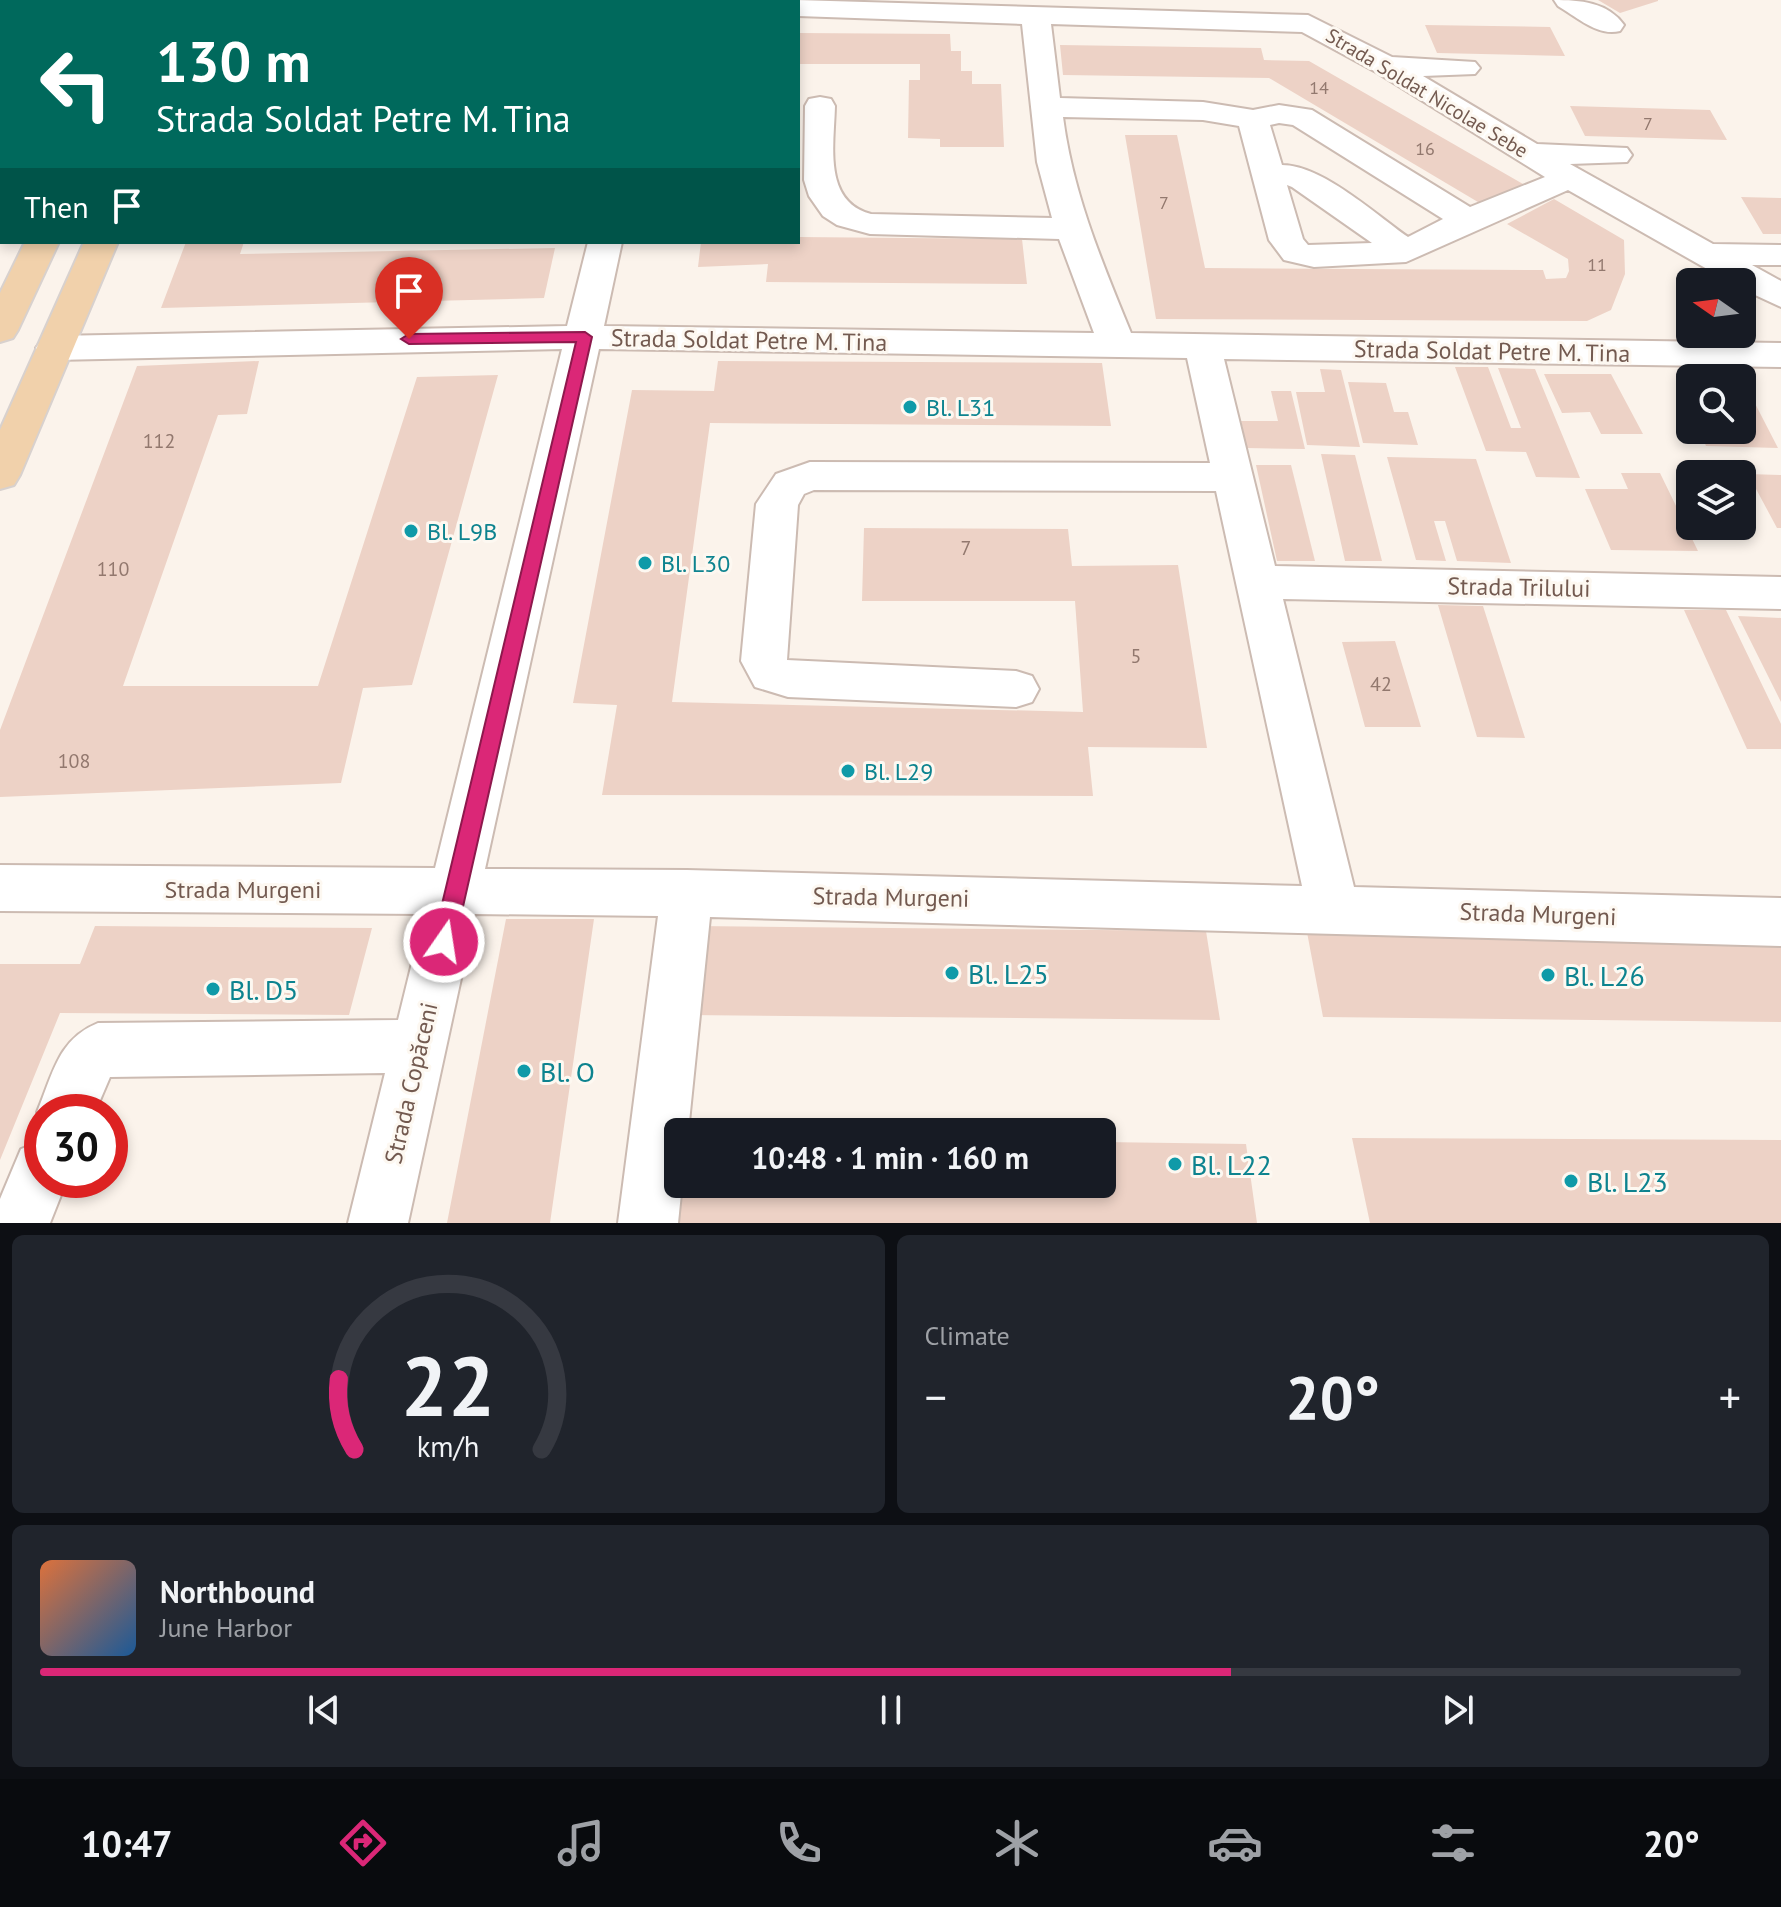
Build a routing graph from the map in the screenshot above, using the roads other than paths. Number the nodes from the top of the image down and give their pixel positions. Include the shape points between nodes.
1 (1568, 0) edge
2 (808, 6) edge
3 (1035, 14) junction
4 (1610, 25) dead end
5 (1386, 66) junction
6 (1465, 68) dead end
7 (820, 106) dead end
8 (1045, 107) junction
9 (1253, 119) junction
10 (1531, 154) junction
11 (1616, 155) dead end
12 (1269, 175) junction
13 (1570, 178) junction
14 (1468, 220) junction
15 (1072, 229) junction
16 (41, 244) edge
17 (100, 244) edge
18 (605, 244) edge
19 (1406, 252) junction
20 (1706, 254) junction
21 (1781, 255) edge
22 (1781, 296) edge
23 (0, 330) edge
24 (585, 337) junction
25 (1118, 346) junction
26 (1203, 347) junction
27 (55, 348) junction
28 (1781, 355) edge
29 (0, 475) edge
30 (1233, 477) junction
31 (1257, 582) junction
32 (1781, 593) edge
33 (1016, 689) dead end
34 (0, 888) edge
35 (456, 890) junction
36 (687, 893) junction
37 (1333, 908) junction
38 (1781, 922) edge
39 (420, 1046) junction
40 (73, 1094) edge
41 (30, 1198) edge
42 (20, 1223) edge
43 (378, 1223) edge
44 (648, 1223) edge

1 - 4 street
2 - 3 street, Strada Soldat Nicolae Sebe
3 - 5 street, Strada Soldat Nicolae Sebe via 1308,24
3 - 8 street
5 - 6 street
5 - 10 street, Strada Soldat Nicolae Sebe
7 - 15 street via 820,187 830,206 850,221
8 - 9 street via 1203,111
8 - 15 street via 1053,162
9 - 12 street
9 - 14 street via 1301,117
10 - 11 street
10 - 13 street, Strada Soldat Nicolae Sebe
12 - 19 street via 1304,180
12 - 19 street via 1286,240 1296,253 1314,257
13 - 14 street
13 - 20 street, Strada Soldat Nicolae Sebe
14 - 19 street
15 - 25 street
16 - 23 main road
17 - 27 main road
18 - 24 street, Strada Copăceni
20 - 21 street
20 - 22 street, Strada Soldat Nicolae Sebe
24 - 25 street, Strada Soldat Petre M. Tina
24 - 27 street, Strada Soldat Petre M. Tina
24 - 35 street, Strada Copăceni
25 - 26 street, Strada Soldat Petre M. Tina
26 - 28 street, Strada Soldat Petre M. Tina
26 - 30 street
27 - 29 main road
30 - 31 street
30 - 33 street via 810,476 790,484 777,504 764,661 771,674
31 - 32 street, Strada Trilului
31 - 37 street
34 - 35 street, Strada Murgeni
35 - 36 street, Strada Murgeni
35 - 39 street, Strada Copăceni
36 - 37 street, Strada Murgeni
36 - 44 street
37 - 38 street, Strada Murgeni
39 - 40 street via 98,1050 87,1061
39 - 43 street, Strada Copăceni
41 - 42 street

